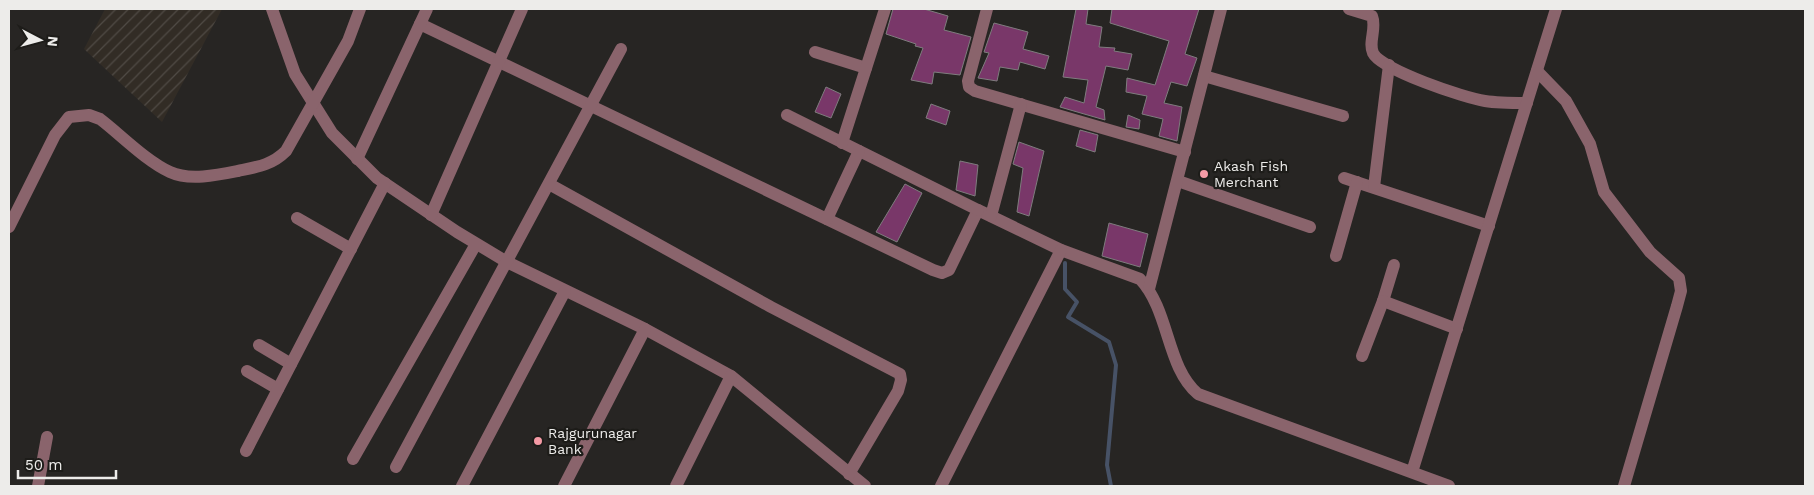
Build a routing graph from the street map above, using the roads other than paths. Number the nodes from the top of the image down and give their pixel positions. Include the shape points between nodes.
1 (272, 9) edge
2 (360, 9) edge
3 (427, 9) edge
4 (522, 9) edge
5 (886, 9) edge
6 (987, 9) edge
7 (1221, 9) edge
8 (1348, 9) edge
9 (1556, 9) edge
10 (420, 24) junction
11 (621, 49) dead end
12 (815, 52) dead end
13 (499, 60) junction
14 (1390, 65) junction
15 (866, 68) junction
16 (1537, 71) junction
17 (1204, 76) junction
18 (1527, 103) junction
19 (314, 104) junction
20 (1021, 104) junction
21 (591, 105) junction
22 (787, 115) dead end
23 (1343, 116) dead end
24 (842, 143) junction
25 (859, 151) junction
26 (1185, 152) junction
27 (356, 160) junction
28 (1344, 178) dead end
29 (1178, 181) junction
30 (1358, 182) junction
31 (384, 183) junction
32 (549, 184) junction
33 (1374, 187) junction
34 (978, 210) junction
35 (431, 216) junction
36 (991, 216) junction
37 (297, 218) dead end
38 (827, 219) junction
39 (1489, 226) junction
40 (9, 227) edge
41 (1310, 227) dead end
42 (476, 244) junction
43 (351, 248) junction
44 (1062, 250) junction
45 (1336, 256) dead end
46 (507, 262) junction
47 (1394, 265) dead end
48 (1149, 289) junction
49 (565, 291) junction
50 (1383, 301) junction
51 (645, 329) junction
52 (1457, 329) junction
53 (259, 345) dead end
54 (1362, 356) dead end
55 (291, 364) junction
56 (246, 371) dead end
57 (731, 376) junction
58 (278, 389) junction
59 (47, 437) dead end
60 (246, 451) dead end
61 (353, 460) dead end
62 (396, 467) dead end
63 (1412, 472) junction
64 (857, 482) edge
65 (38, 486) edge
66 (462, 486) edge
67 (564, 486) edge
68 (676, 486) edge
69 (941, 486) edge
70 (1449, 486) edge
71 (1624, 486) edge

1 - 19 street via 295,74
2 - 19 street via 348,41
3 - 10 street
4 - 13 street
5 - 15 street
6 - 20 street via 969,87
7 - 17 street
8 - 14 street via 1372,16 1375,22 1374,54
9 - 16 street
10 - 13 street
10 - 27 street
11 - 21 street
12 - 15 street
13 - 21 street
13 - 35 street
14 - 18 street via 1432,87 1484,101
14 - 33 street
15 - 24 street
16 - 18 street
16 - 71 street via 1566,101 1590,144 1604,192 1650,252 1679,278 1677,306
17 - 23 street
17 - 26 street
18 - 39 street
19 - 27 street via 332,133
19 - 40 street via 286,151 274,162 220,174 192,176 171,172 100,119 89,115 69,117 55,135
20 - 26 street
20 - 36 street
21 - 32 street
21 - 38 street
22 - 24 street
24 - 25 street
25 - 34 street
25 - 38 street
26 - 29 street
27 - 31 street
28 - 30 street
29 - 41 street
29 - 48 street
30 - 33 street
30 - 45 street
31 - 35 street
31 - 43 street
32 - 46 street
32 - 64 street via 900,374 898,391
33 - 39 street
34 - 36 street
34 - 38 street via 949,270 942,273
35 - 42 street
36 - 44 street
37 - 43 street
39 - 52 street
42 - 46 street
42 - 61 street
43 - 55 street
44 - 48 street via 1140,279
44 - 69 street
46 - 49 street
46 - 62 street
47 - 50 street
48 - 63 street via 1176,358 1191,388 1198,394
49 - 51 street
49 - 66 street
50 - 52 street
50 - 54 street
51 - 57 street
51 - 67 street
52 - 63 street
53 - 55 street
55 - 58 street
56 - 58 street
57 - 64 street
57 - 68 street
58 - 60 street
59 - 65 street
63 - 70 street

